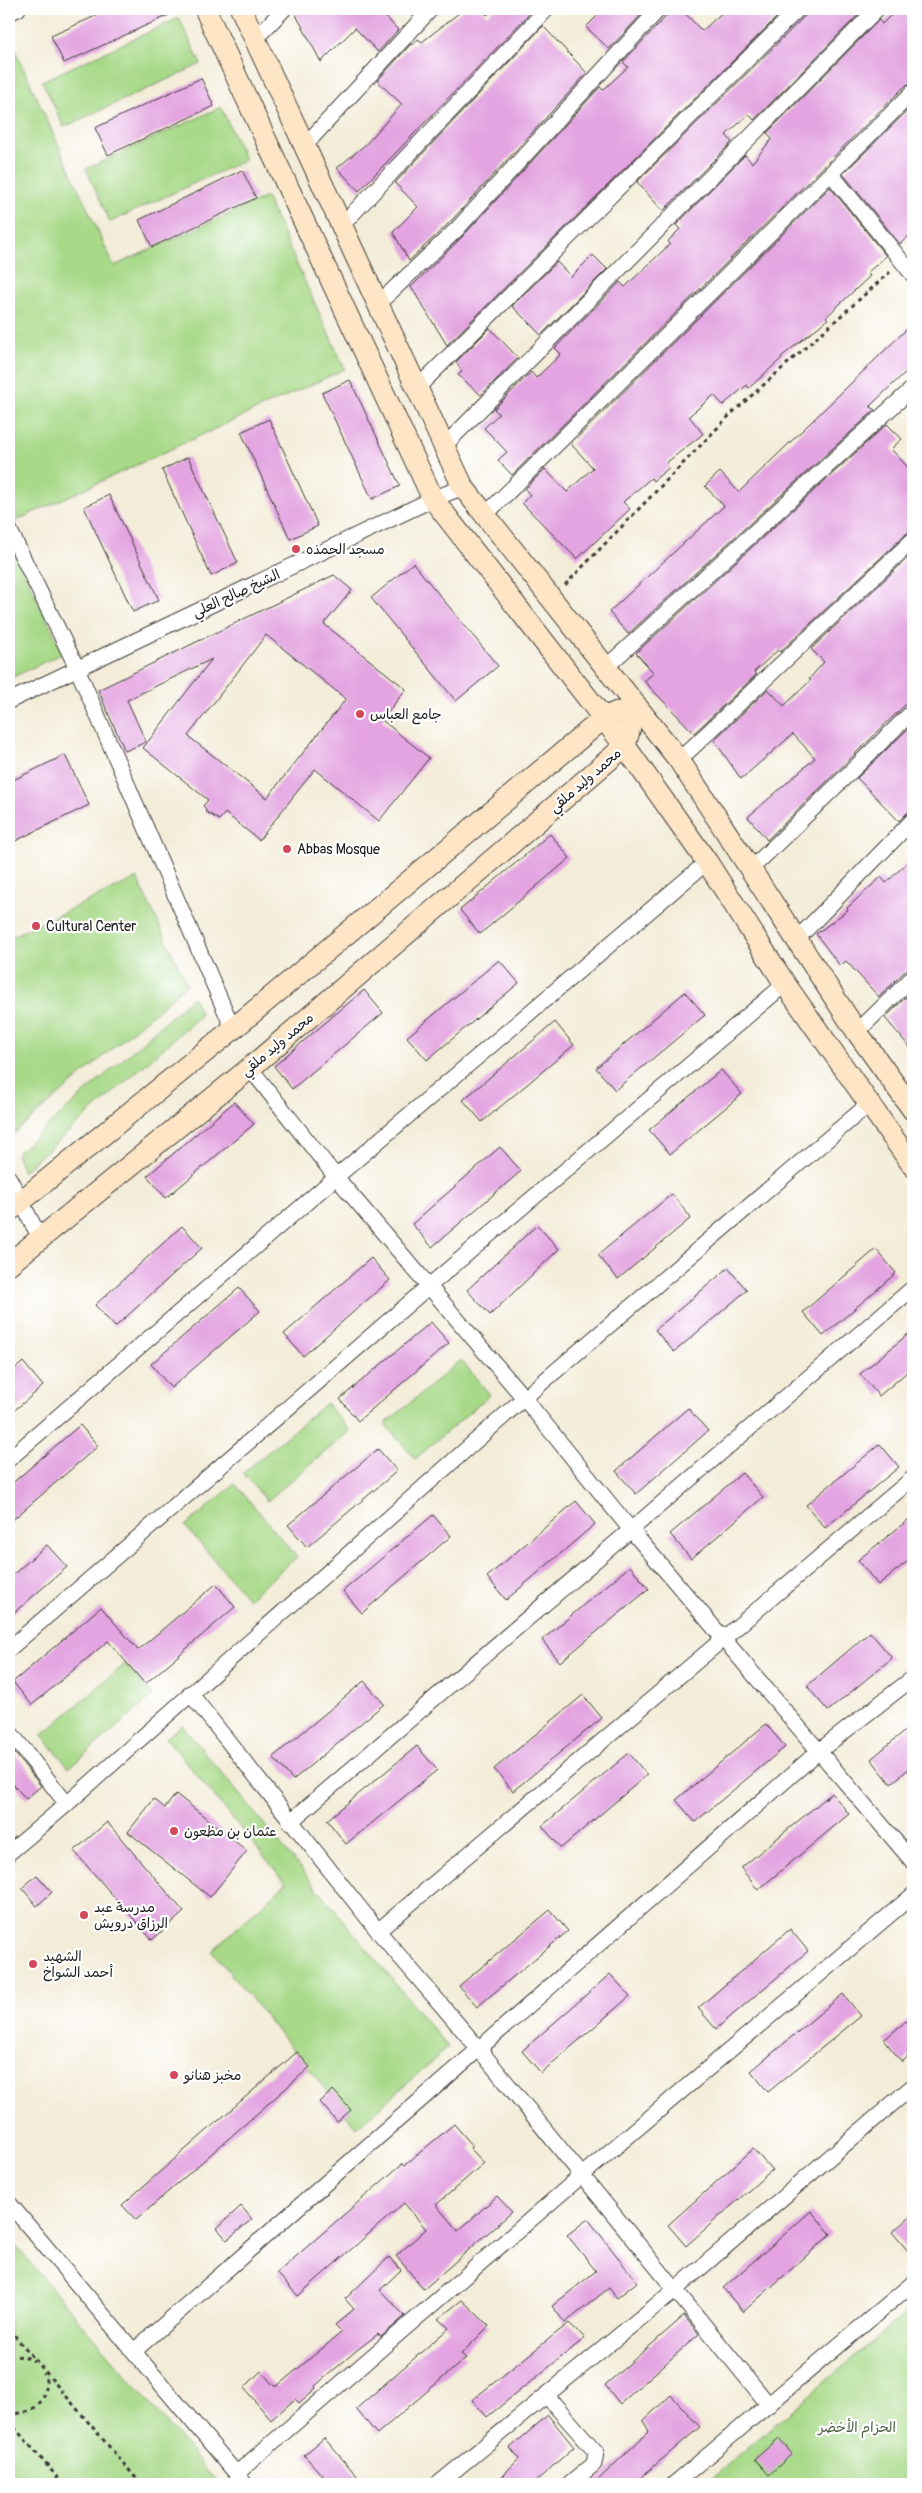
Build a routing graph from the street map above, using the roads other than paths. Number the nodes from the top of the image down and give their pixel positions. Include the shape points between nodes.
1 (18, 9) edge
2 (205, 9) edge
3 (241, 9) edge
4 (284, 9) edge
5 (431, 9) edge
6 (547, 9) edge
7 (658, 9) edge
8 (798, 9) edge
9 (877, 9) edge
10 (9, 13) edge
11 (255, 39) junction
12 (913, 92) edge
13 (306, 144) junction
14 (832, 175) junction
15 (341, 226) junction
16 (913, 275) edge
17 (378, 304) junction
18 (417, 388) junction
19 (913, 388) edge
20 (444, 446) junction
21 (463, 487) junction
22 (433, 499) junction
23 (485, 515) junction
24 (9, 528) edge
25 (913, 540) edge
26 (77, 668) junction
27 (605, 668) junction
28 (9, 701) edge
29 (636, 705) junction
30 (913, 711) edge
31 (604, 718) junction
32 (625, 746) junction
33 (679, 760) junction
34 (913, 820) edge
35 (707, 862) junction
36 (751, 869) junction
37 (797, 939) junction
38 (913, 977) edge
39 (785, 984) junction
40 (233, 1029) junction
41 (858, 1032) junction
42 (250, 1068) junction
43 (870, 1103) junction
44 (912, 1107) edge
45 (913, 1166) edge
46 (336, 1177) junction
47 (9, 1178) edge
48 (15, 1206) edge
49 (40, 1238) junction
50 (9, 1264) edge
51 (429, 1286) junction
52 (913, 1288) edge
53 (524, 1398) junction
54 (9, 1459) edge
55 (913, 1478) edge
56 (631, 1530) junction
57 (724, 1639) junction
58 (9, 1649) edge
59 (913, 1678) edge
60 (190, 1693) junction
61 (9, 1731) edge
62 (820, 1751) junction
63 (67, 1804) junction
64 (290, 1822) junction
65 (9, 1853) edge
66 (913, 1862) edge
67 (913, 1895) edge
68 (378, 1931) junction
69 (479, 2049) junction
70 (913, 2086) edge
71 (581, 2176) junction
72 (9, 2203) edge
73 (913, 2283) edge
74 (676, 2289) junction
75 (134, 2351) junction
76 (546, 2395) junction
77 (769, 2405) junction
78 (241, 2479) edge
79 (438, 2484) edge
80 (570, 2484) edge
81 (674, 2484) edge

1 - 10 street
2 - 22 main road
3 - 11 main road
4 - 11 street
5 - 13 street
6 - 15 street
7 - 17 street via 457,229
8 - 18 street
9 - 20 street
11 - 13 main road
12 - 14 street
13 - 15 main road
14 - 16 street
14 - 23 street
15 - 17 main road
17 - 18 main road
18 - 20 main road
19 - 27 street
20 - 21 main road
21 - 22 street, الشيخ صالح العلي
21 - 23 main road
22 - 26 street, الشيخ صالح العلي
22 - 31 main road
23 - 27 main road
24 - 26 street
25 - 33 street
26 - 28 street, الشيخ صالح العلي
26 - 40 street
27 - 29 main road
29 - 31 main road
29 - 32 main road, محمد وليد ملقي
29 - 33 main road
30 - 36 street
31 - 32 main road
31 - 40 main road
32 - 35 main road
32 - 42 main road, محمد وليد ملقي
33 - 36 main road
34 - 37 street
35 - 39 main road
35 - 46 street
36 - 37 main road
37 - 41 main road
38 - 41 street
39 - 43 main road
39 - 51 street
40 - 48 main road
41 - 44 main road
42 - 46 street
42 - 49 main road, محمد وليد ملقي
43 - 45 main road
43 - 53 street
46 - 51 street
46 - 54 street
47 - 48 street
48 - 49 street
49 - 50 main road, محمد وليد ملقي
51 - 53 street
51 - 58 street
52 - 56 street
53 - 56 street
53 - 60 street
55 - 57 street
56 - 57 street
56 - 64 street
57 - 62 street
57 - 68 street
59 - 62 street
60 - 63 street
60 - 64 street
61 - 63 street
62 - 66 street
62 - 69 street
63 - 65 street
64 - 68 street
67 - 71 street
68 - 69 street
69 - 71 street
69 - 75 street
70 - 74 street
71 - 74 street
71 - 78 street
72 - 75 street
73 - 77 street
74 - 76 street
74 - 77 street
75 - 78 street
76 - 79 street
76 - 80 street via 596,2452 594,2464
77 - 81 street

